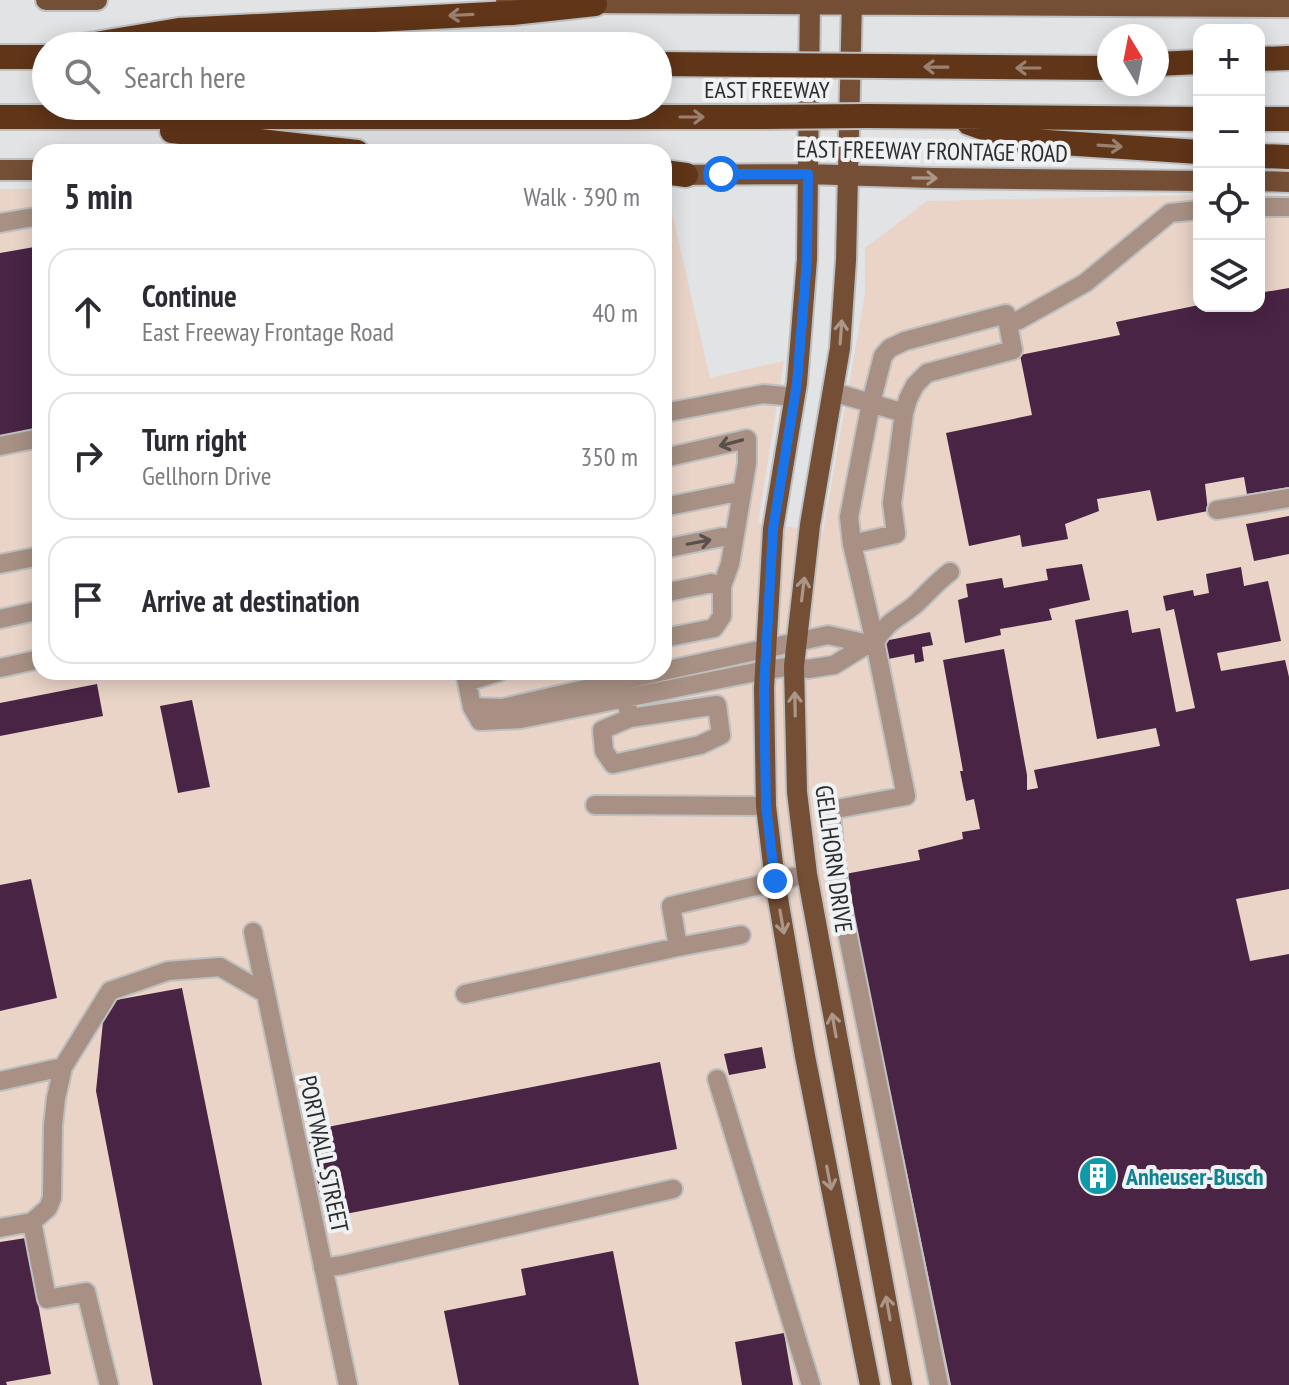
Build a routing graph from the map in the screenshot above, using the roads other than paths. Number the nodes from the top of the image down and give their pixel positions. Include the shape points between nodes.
1 (46, 0) edge
2 (77, 0) edge
3 (97, 0) edge
4 (506, 0) edge
5 (810, 2) edge
6 (852, 3) edge
7 (595, 4) junction
8 (1157, 4) edge
9 (1289, 7) edge
10 (167, 32) edge
11 (32, 56) edge
12 (9, 57) edge
13 (1289, 58) edge
14 (1265, 59) edge
15 (1193, 63) edge
16 (672, 64) edge
17 (1169, 65) edge
18 (1097, 67) edge
19 (1169, 67) edge
20 (1193, 69) edge
21 (1265, 70) edge
22 (1289, 70) edge
23 (0, 117) edge
24 (672, 117) edge
25 (952, 117) junction
26 (32, 118) edge
27 (1193, 119) edge
28 (1265, 119) edge
29 (1289, 119) edge
30 (72, 120) edge
31 (286, 144) edge
32 (1193, 152) edge
33 (1265, 156) edge
34 (1289, 157) edge
35 (0, 170) edge
36 (32, 170) edge
37 (672, 174) edge
38 (808, 174) junction
39 (847, 176) junction
40 (1193, 181) edge
41 (1265, 181) edge
42 (1289, 182) edge
43 (1265, 207) edge
44 (1289, 207) edge
45 (1193, 211) edge
46 (32, 217) edge
47 (0, 223) edge
48 (1008, 323) junction
49 (794, 399) junction
50 (831, 401) junction
51 (871, 403) junction
52 (672, 411) edge
53 (904, 413) junction
54 (32, 440) edge
55 (0, 446) edge
56 (672, 456) edge
57 (742, 491) junction
58 (1289, 498) edge
59 (672, 505) edge
60 (1217, 510) dead end
61 (734, 539) junction
62 (852, 544) junction
63 (672, 547) edge
64 (32, 558) edge
65 (0, 564) edge
66 (950, 572) dead end
67 (722, 586) junction
68 (672, 591) edge
69 (32, 612) edge
70 (0, 619) edge
71 (672, 636) edge
72 (796, 643) junction
73 (872, 643) junction
74 (766, 660) junction
75 (32, 661) edge
76 (794, 666) junction
77 (0, 668) edge
78 (672, 671) edge
79 (672, 676) edge
80 (467, 680) edge
81 (647, 680) edge
82 (623, 684) edge
83 (630, 718) junction
84 (595, 805) dead end
85 (766, 806) junction
86 (807, 874) junction
87 (775, 881) junction
88 (253, 932) dead end
89 (741, 935) dead end
90 (678, 947) junction
91 (265, 993) junction
92 (465, 994) dead end
93 (840, 1056) junction
94 (807, 1063) junction
95 (63, 1067) junction
96 (717, 1079) dead end
97 (0, 1081) edge
98 (673, 1189) dead end
99 (32, 1222) junction
100 (0, 1228) edge
101 (876, 1239) junction
102 (843, 1247) junction
103 (323, 1268) junction
104 (109, 1385) edge
105 (348, 1385) edge
106 (811, 1385) edge
107 (870, 1385) edge
108 (902, 1385) edge
109 (939, 1385) edge

1 - 2 main road
2 - 3 main road
4 - 7 main road
5 - 6 main road
5 - 7 main road
5 - 38 main road
6 - 8 main road
6 - 39 main road, GELLHORN DRIVE
7 -> 10 highway
8 - 9 main road
11 - 12 highway
13 - 14 highway
15 - 17 highway
18 -> 16 highway, EAST FREEWAY, bridge
19 - 20 highway
21 - 22 highway
23 - 26 highway, EAST FREEWAY
24 -> 25 highway, EAST FREEWAY, bridge
25 - 27 highway, EAST FREEWAY
25 -> 32 highway via 1017,140
28 - 29 highway
30 - 31 highway
33 - 34 highway
35 - 36 main road
37 - 38 main road, EAST FREEWAY FRONTAGE ROAD
38 - 39 main road, EAST FREEWAY FRONTAGE ROAD
38 - 49 main road via 807,259
39 -> 40 main road, EAST FREEWAY FRONTAGE ROAD
50 -> 39 main road, GELLHORN DRIVE via 840,348
41 - 42 main road
43 - 44 street
45 - 48 street via 1170,213 1085,283
46 - 47 street
48 - 51 street via 1006,314 890,348 883,356
48 - 53 street via 1013,350 927,373 915,385
49 - 50 main road
49 - 52 street via 763,394
49 - 74 main road via 773,529
50 - 51 street
72 -> 50 main road, GELLHORN DRIVE
51 - 53 street
51 - 62 street via 849,517
53 - 62 street via 892,503 896,534
54 - 55 street
57 -> 56 street via 747,439
57 - 59 street
57 - 61 street
58 - 60 street
63 -> 61 street
61 - 67 street
62 - 73 street
64 - 65 street
66 - 73 street
67 - 68 street via 712,583
67 - 71 street via 722,616 714,628
69 - 70 street
72 - 73 street via 828,635
72 - 74 street
72 - 76 main road, GELLHORN DRIVE
73 - 76 street via 834,665
73 - 109 street via 906,796 831,810 834,851
74 - 76 street
74 - 78 street
74 - 79 street
74 - 85 main road
75 - 77 street
86 -> 76 main road, GELLHORN DRIVE via 797,792
80 - 82 street via 472,707 502,708
81 - 82 street
82 - 83 street
83 - 83 street via 717,705 721,735 700,745 613,764 604,751 602,730
84 - 85 street
85 - 87 main road
86 - 87 street
93 -> 86 main road, GELLHORN DRIVE
87 - 90 street via 671,906
87 -> 94 main road
88 - 91 street, PORTWALL STREET
89 - 90 street
90 - 92 street
91 - 95 street via 220,967 168,971 110,991
91 - 103 street, PORTWALL STREET
93 - 94 main road
93 - 101 main road, GELLHORN DRIVE
94 -> 102 main road
95 - 97 street
95 - 99 street via 53,1125 52,1198
96 - 106 street
98 - 103 street
99 - 100 street
99 - 104 street via 47,1299 86,1292
101 - 102 main road
108 -> 101 main road, GELLHORN DRIVE
102 - 107 main road
103 - 105 street, PORTWALL STREET

